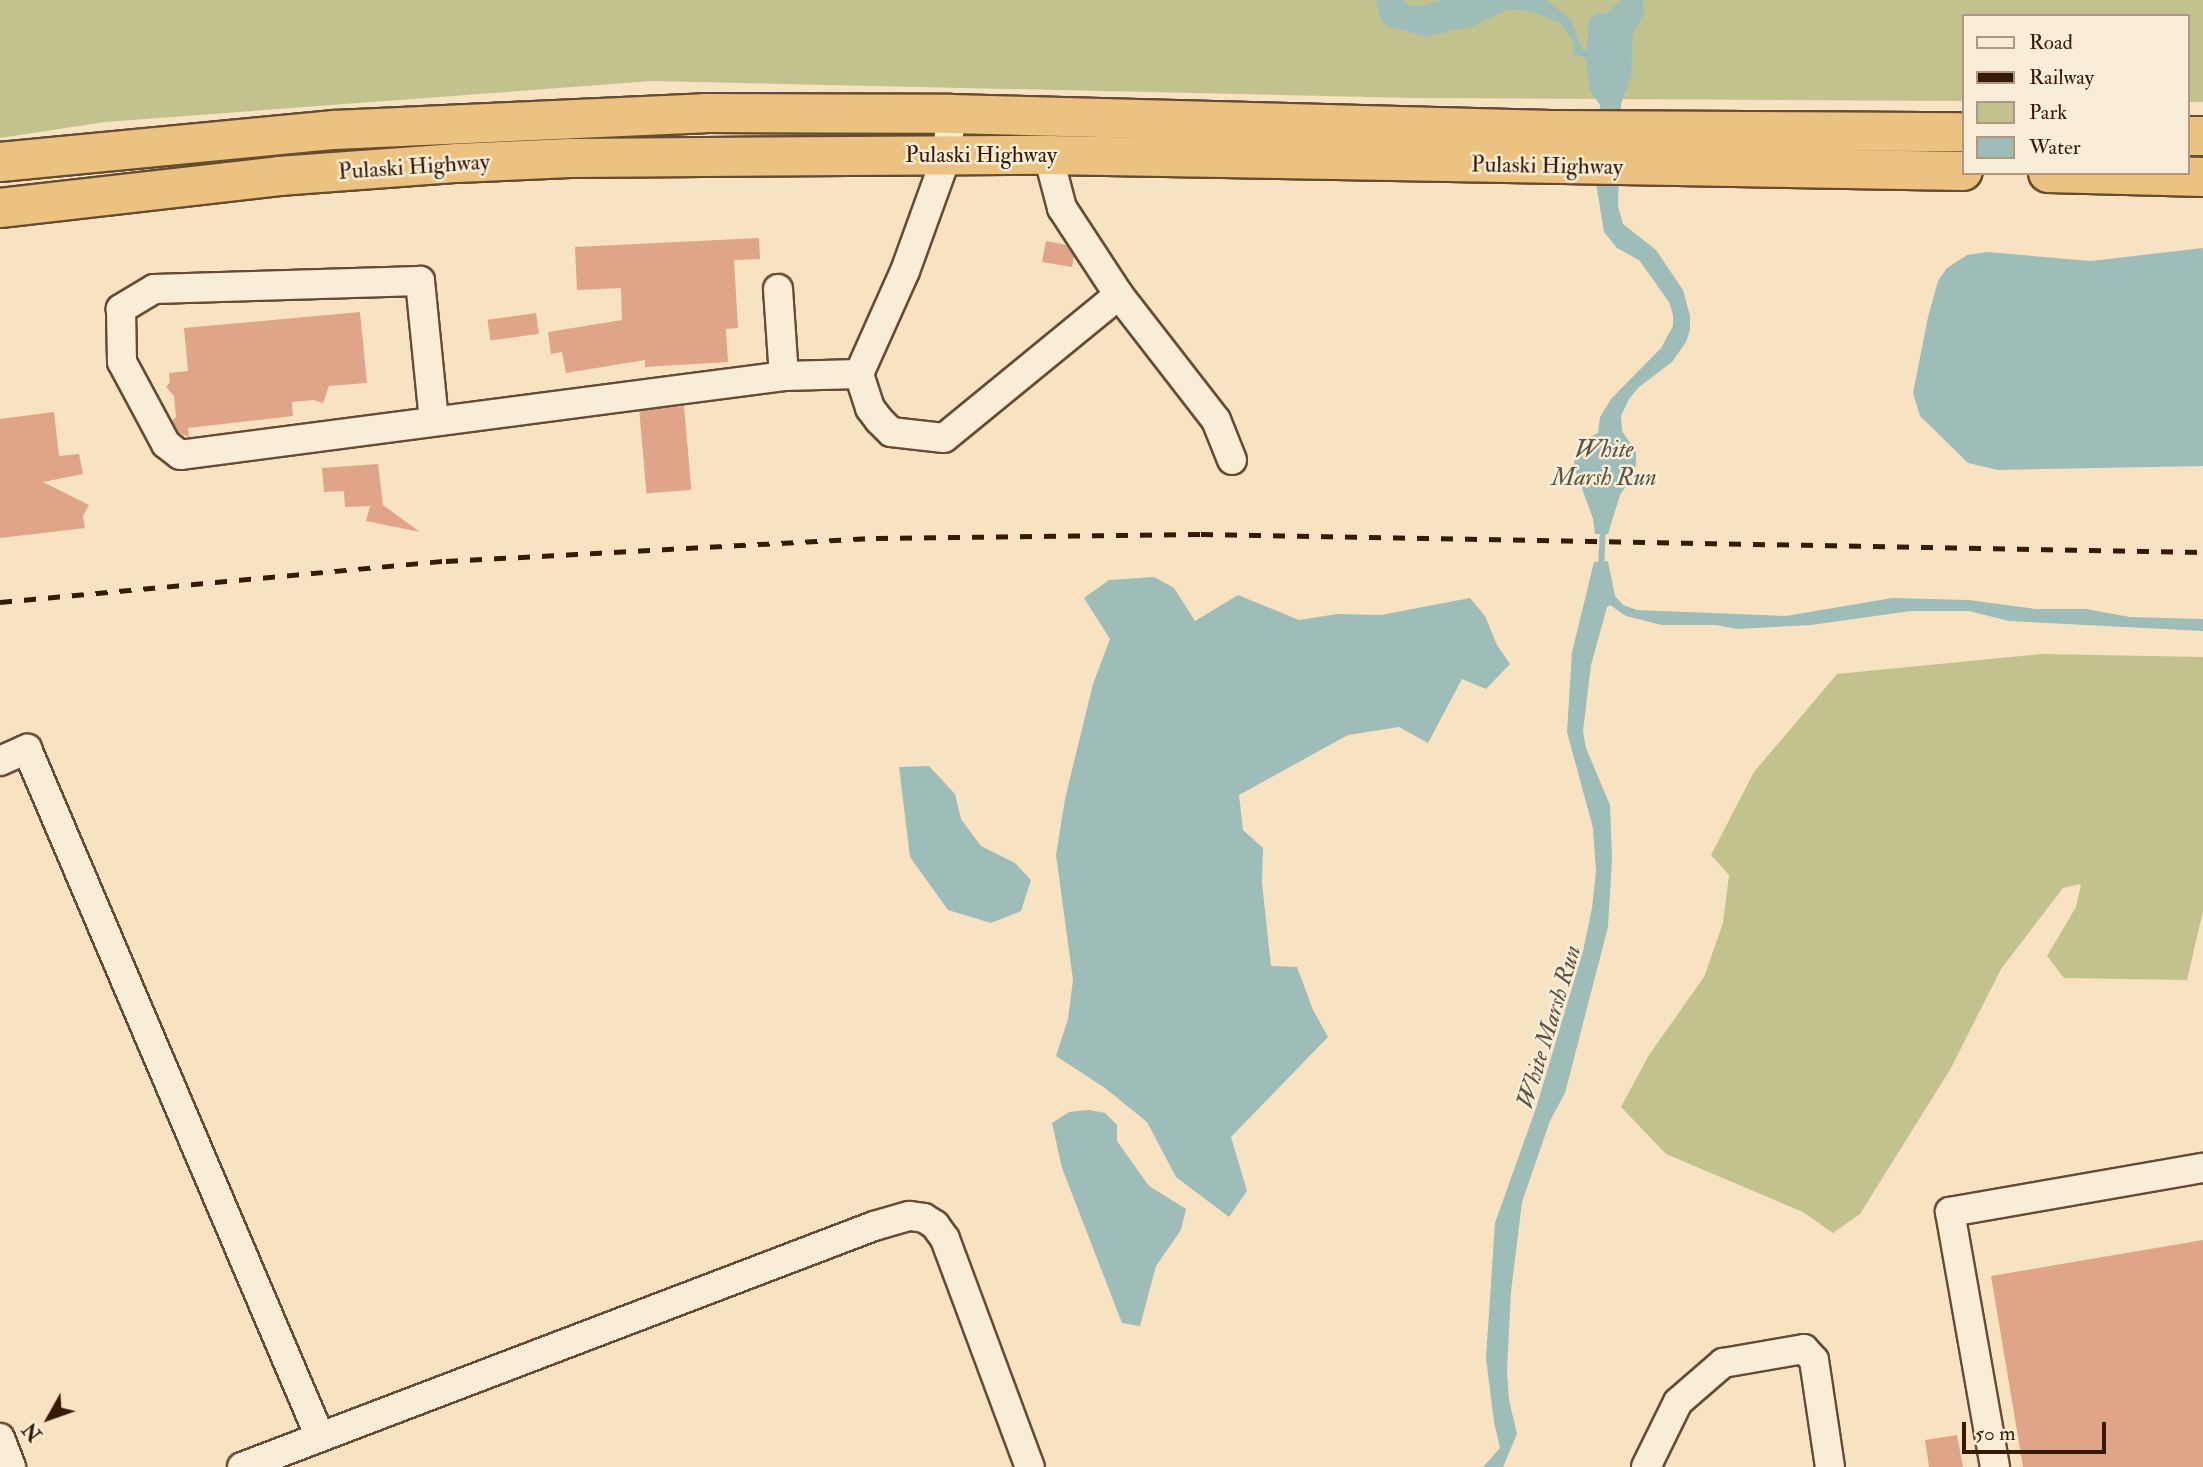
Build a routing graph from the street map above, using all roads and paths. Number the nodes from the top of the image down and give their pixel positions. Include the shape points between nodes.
1 (951, 114) junction
2 (1962, 132) edge
3 (947, 155) junction
4 (1048, 155) junction
5 (47, 156) junction
6 (0, 162) edge
7 (1962, 171) edge
8 (2126, 175) edge
9 (2203, 177) edge
10 (53, 201) junction
11 (0, 208) edge
12 (778, 289) dead end
13 (1119, 295) junction
14 (859, 374) junction
15 (785, 376) junction
16 (434, 421) junction
17 (1233, 460) dead end
18 (0, 761) edge
19 (2203, 1168) edge
20 (320, 1437) junction
21 (0, 1438) edge
22 (11, 1467) edge
23 (242, 1467) edge
24 (1030, 1467) edge
25 (1646, 1467) edge
26 (1830, 1467) edge
27 (1995, 1467) edge

1 - 2 highway, Pulaski Highway via 1551,130
1 - 3 street
1 - 5 highway, Pulaski Highway via 571,117 334,130
3 - 4 highway, Pulaski Highway
3 - 10 highway, Pulaski Highway via 458,163 279,176
3 - 14 street via 905,271
4 - 7 highway, Pulaski Highway
4 - 13 street via 1062,208
5 - 6 highway, Pulaski Highway
5 - 10 street
8 - 9 highway
10 - 11 highway, Pulaski Highway
12 - 15 street
13 - 14 street via 944,438 891,432 870,408
13 - 17 street via 1216,420
14 - 15 street
15 - 16 street
16 - 16 street via 180,455 166,444 122,362 121,309 154,289 420,282
18 - 20 street via 27,749
19 - 27 street via 1950,1212
20 - 23 street
20 - 24 street via 874,1226 911,1216 935,1225 945,1239
21 - 22 street
25 - 26 street via 1678,1402 1723,1363 1804,1349 1814,1360

